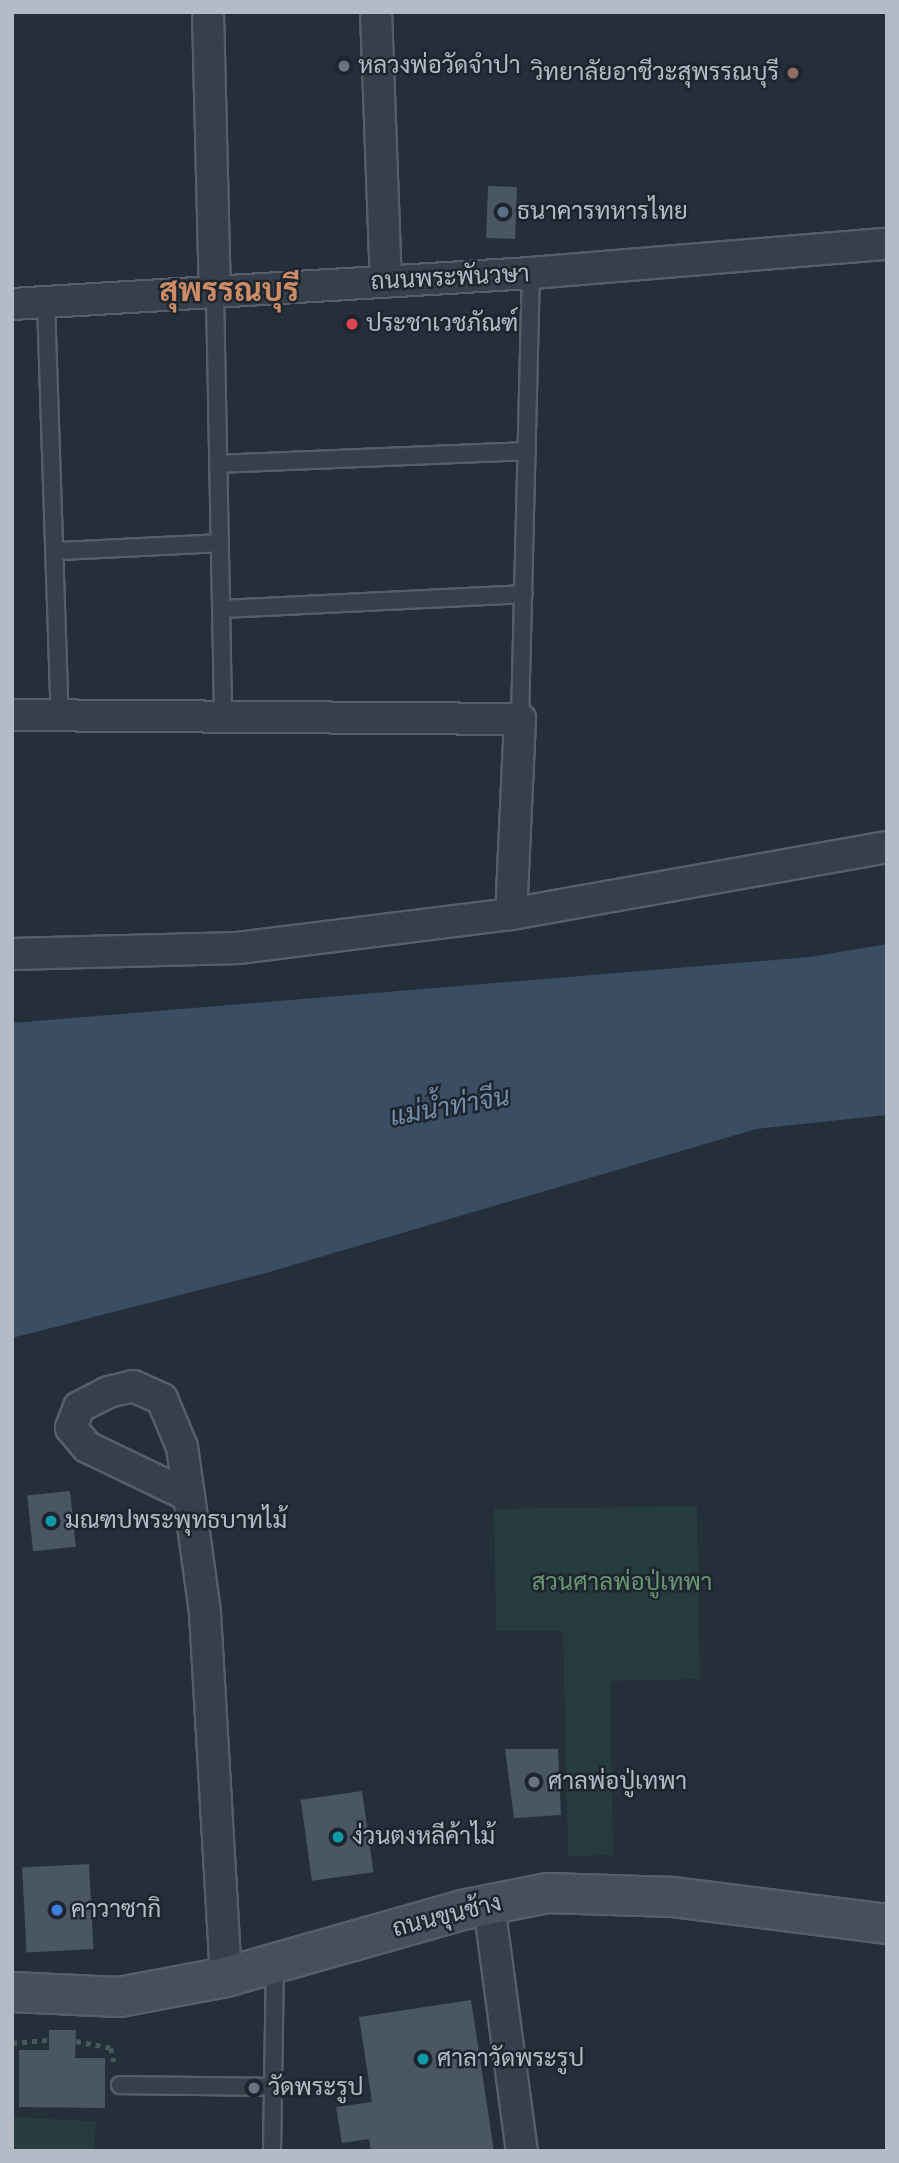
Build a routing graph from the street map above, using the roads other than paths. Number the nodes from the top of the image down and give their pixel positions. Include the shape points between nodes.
1 (208, 12) edge
2 (376, 12) edge
3 (887, 244) edge
4 (531, 273) junction
5 (386, 282) junction
6 (215, 293) junction
7 (46, 303) junction
8 (12, 304) edge
9 (527, 451) junction
10 (218, 464) junction
11 (220, 543) junction
12 (58, 551) junction
13 (524, 594) junction
14 (221, 609) junction
15 (12, 715) edge
16 (60, 716) junction
17 (223, 716) junction
18 (520, 719) junction
19 (887, 848) edge
20 (511, 914) junction
21 (12, 954) edge
22 (189, 1496) dead end
23 (489, 1905) junction
24 (887, 1924) edge
25 (275, 1963) junction
26 (226, 1977) junction
27 (12, 1992) edge
28 (120, 2085) road end
29 (275, 2087) junction
30 (272, 2151) edge
31 (522, 2151) edge

1 - 6 street
2 - 5 street
3 - 4 street, ถนนพระพันวษา
4 - 5 street, ถนนพระพันวษา
4 - 9 lane
5 - 6 street, ถนนพระพันวษา
6 - 7 street, ถนนพระพันวษา
6 - 10 lane
7 - 8 street, ถนนพระพันวษา
7 - 12 lane
9 - 10 lane
9 - 13 lane
10 - 11 lane
11 - 12 lane
11 - 14 lane
12 - 16 lane
13 - 14 lane
13 - 18 lane
14 - 17 lane
15 - 16 street
16 - 17 street
17 - 18 street
18 - 20 street
19 - 20 street
20 - 21 street via 238,948
22 - 26 street via 205,1612
23 - 24 main road, ถนนขุนช้าง via 548,1894 673,1896
23 - 25 main road, ถนนขุนช้าง
23 - 31 street
25 - 26 main road, ถนนขุนช้าง
25 - 29 lane
26 - 27 main road, ถนนขุนช้าง via 119,1997
28 - 29 lane
29 - 30 lane

